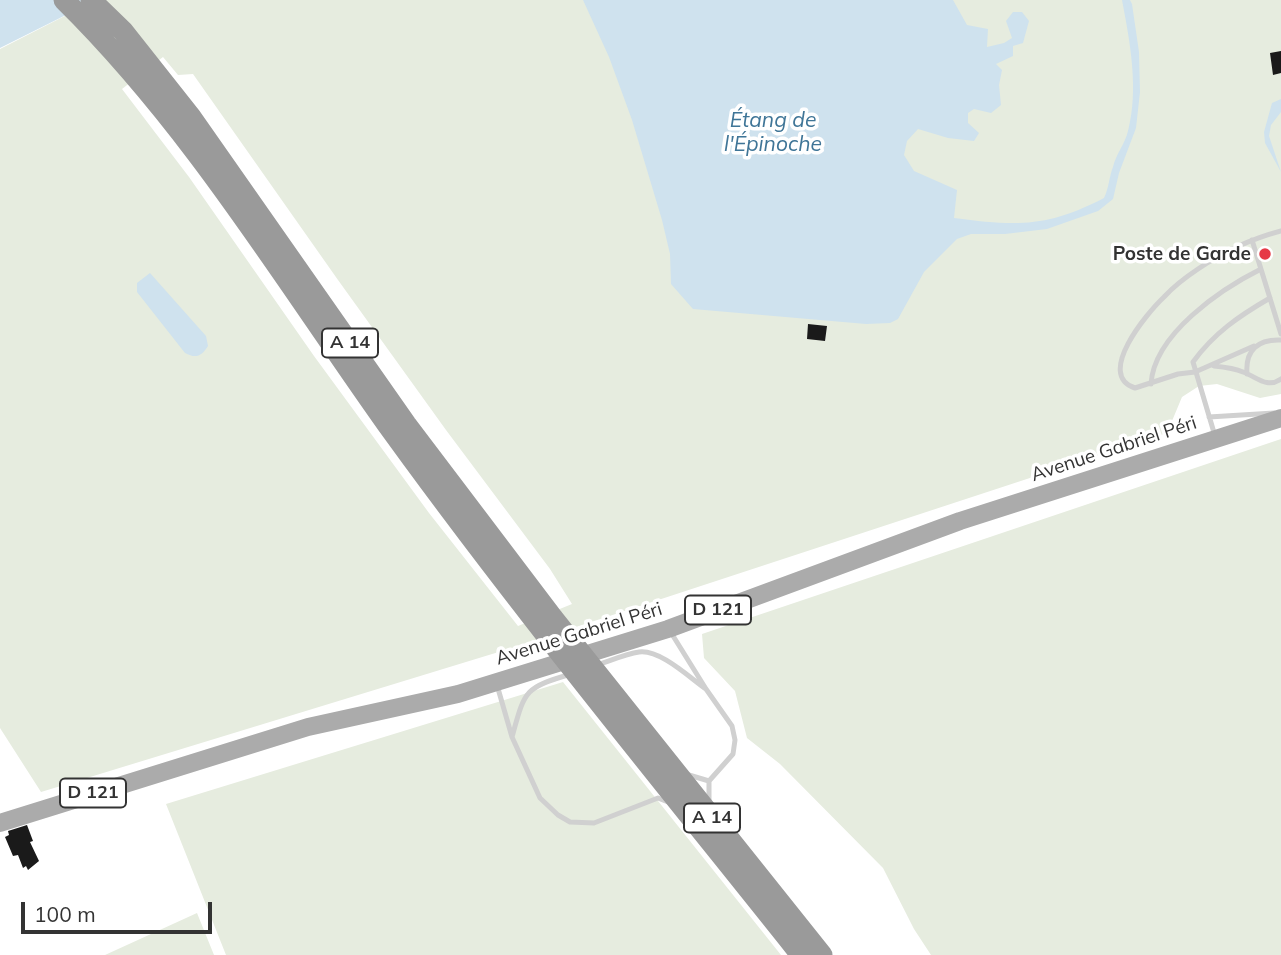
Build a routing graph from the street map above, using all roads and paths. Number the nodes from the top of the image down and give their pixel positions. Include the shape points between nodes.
1 (64, 0) edge
2 (91, 0) edge
3 (144, 71) junction
4 (1281, 231) edge
5 (1252, 240) junction
6 (1261, 269) junction
7 (1270, 298) junction
8 (1281, 334) edge
9 (1281, 340) edge
10 (1254, 346) junction
11 (1211, 366) junction
12 (1195, 372) junction
13 (1247, 373) junction
14 (1281, 379) edge
15 (1151, 384) junction
16 (1281, 412) edge
17 (1209, 417) junction
18 (1281, 418) edge
19 (1216, 439) junction
20 (668, 629) junction
21 (496, 682) junction
22 (706, 690) junction
23 (512, 737) junction
24 (665, 772) junction
25 (709, 781) junction
26 (658, 799) junction
27 (683, 807) junction
28 (709, 815) junction
29 (0, 822) edge
30 (801, 955) edge
31 (822, 955) edge

1 - 3 highway, A 14 via 106,42
2 - 3 highway, A 14 via 123,31
3 - 24 highway, A 14 via 395,435
4 - 5 lane
5 - 6 lane
5 - 15 lane via 1200,268 1148,315 1128,346 1119,372 1129,386
6 - 7 lane
6 - 15 lane via 1220,293 1187,320 1158,358
7 - 8 lane
7 - 12 lane via 1206,344 1193,362
9 - 10 lane
10 - 11 lane
10 - 13 lane
11 - 12 lane
11 - 13 lane
12 - 15 lane
12 - 17 lane
13 - 14 lane via 1265,383
16 - 17 lane
17 - 19 lane
18 - 19 main road, Avenue Gabriel Péri / D 121
19 - 20 main road, Avenue Gabriel Péri / D 121 via 960,521
20 - 21 main road, Avenue Gabriel Péri / D 121
20 - 22 lane
21 - 23 lane
21 - 29 main road, Avenue Gabriel Péri / D 121 via 308,727
22 - 23 lane via 659,656 638,652 536,685 525,695
22 - 25 lane via 732,726 735,740 733,754
23 - 26 lane via 540,798 570,822 594,823
24 - 25 lane
24 - 26 lane
24 - 27 highway, A 14
24 - 28 highway, A 14
25 - 28 lane
26 - 27 lane
27 - 30 highway, A 14
28 - 31 highway, A 14

